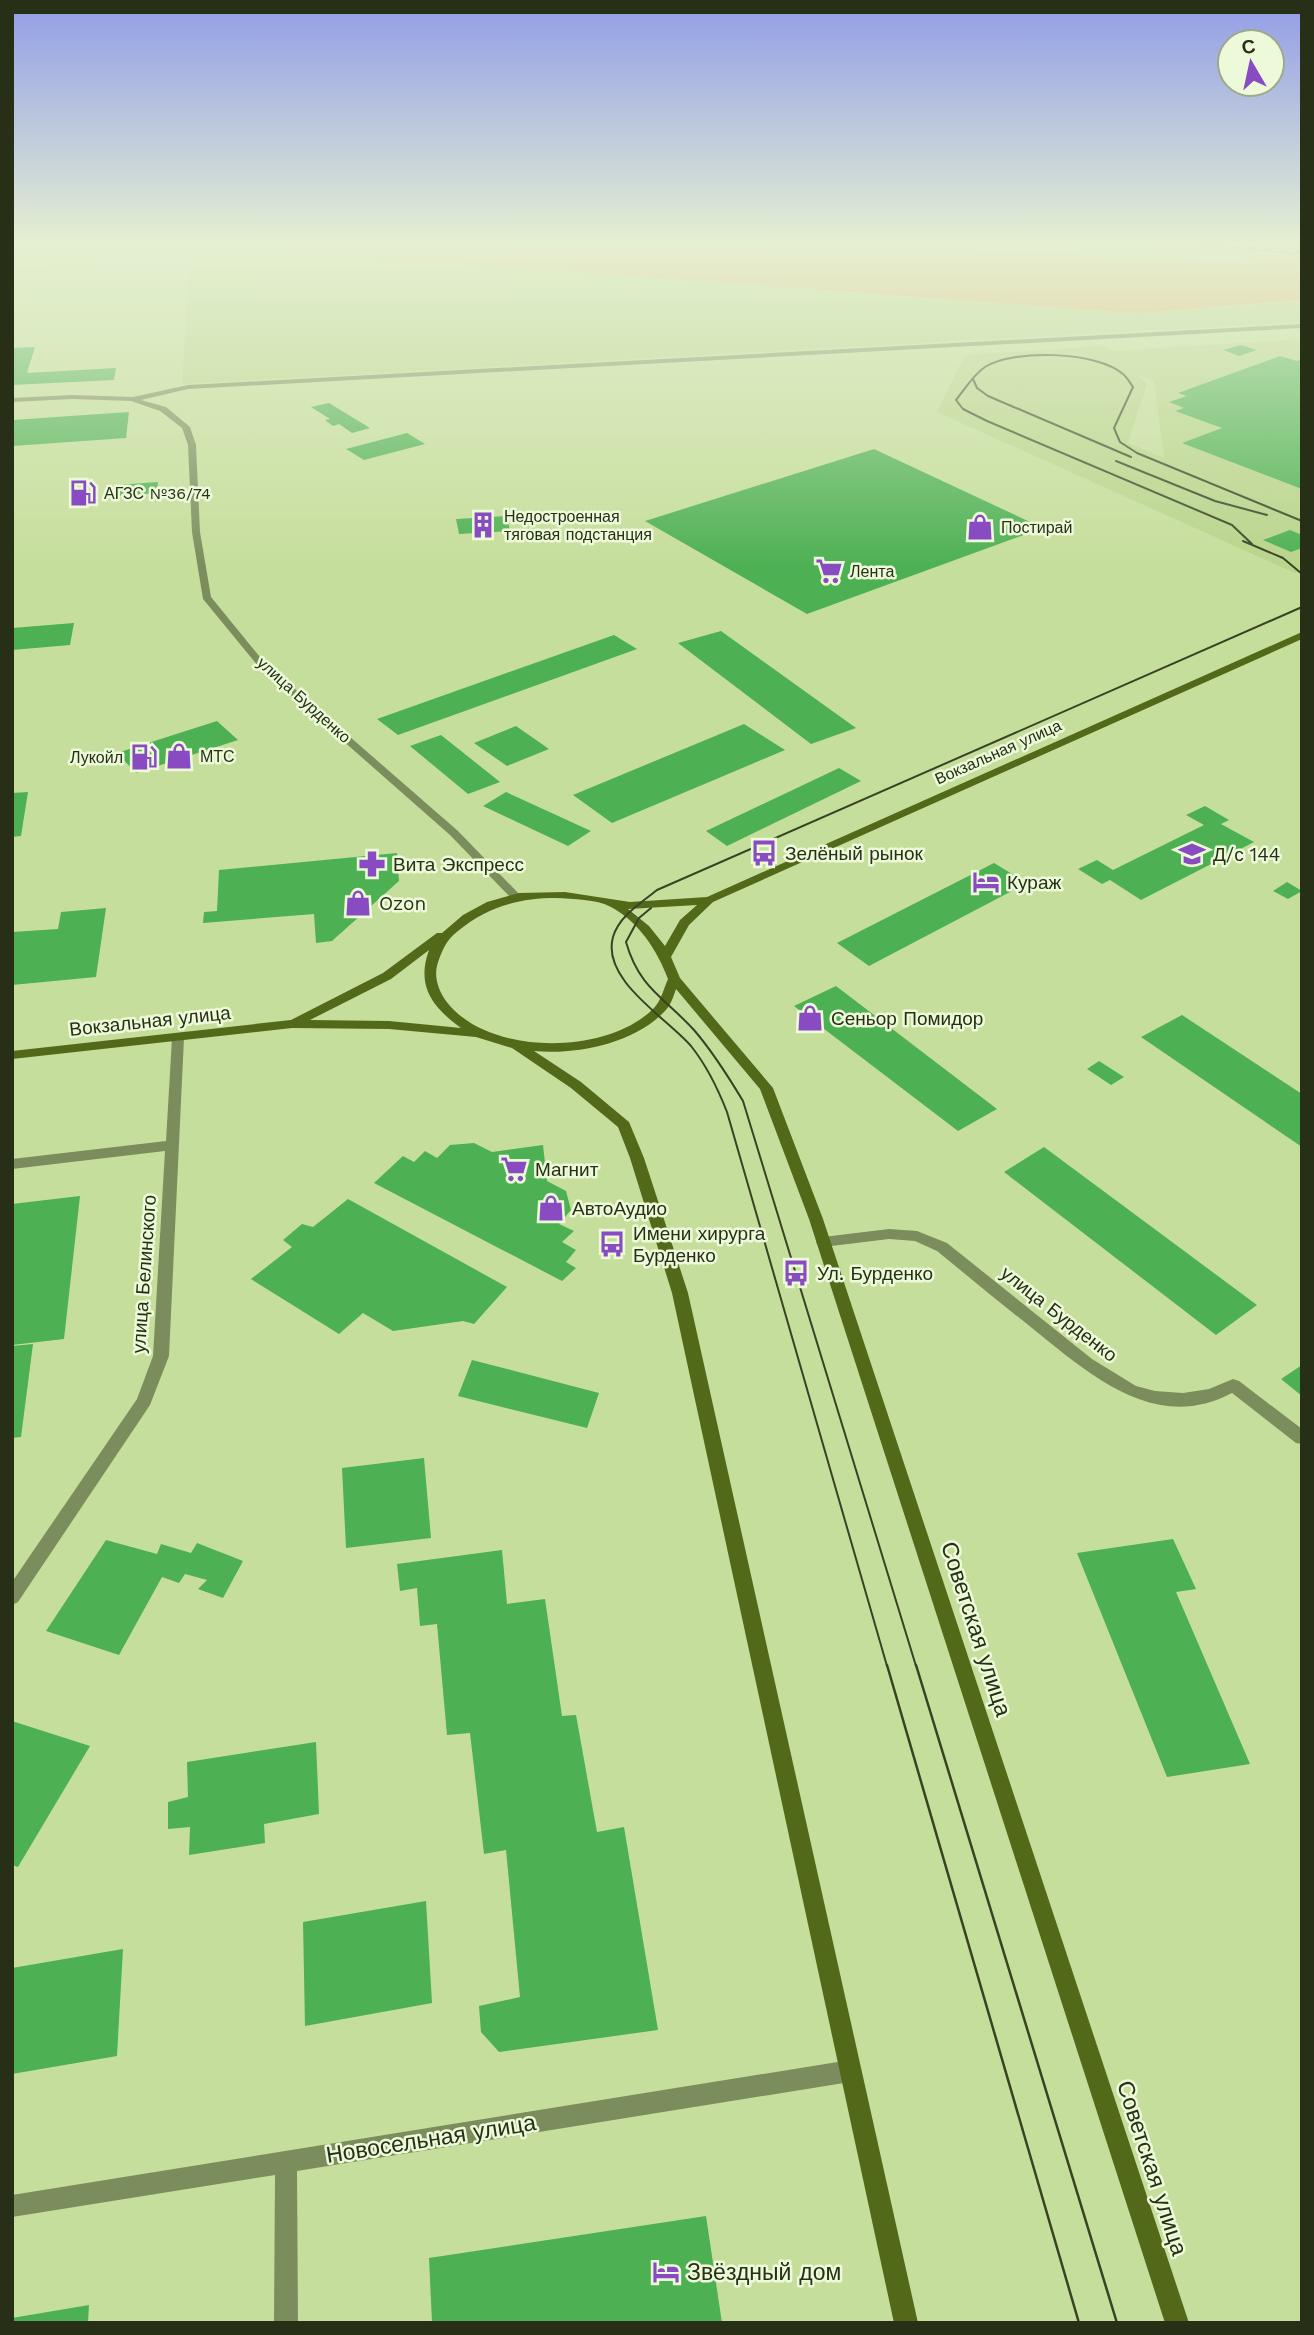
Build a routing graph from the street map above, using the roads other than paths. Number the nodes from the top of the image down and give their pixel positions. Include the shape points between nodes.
1 (864, 350) edge
2 (133, 399) junction
3 (12, 400) edge
4 (1302, 635) edge
5 (517, 898) junction
6 (709, 900) junction
7 (615, 905) junction
8 (455, 925) junction
9 (666, 955) junction
10 (674, 979) junction
11 (292, 1024) junction
12 (478, 1033) junction
13 (178, 1038) junction
14 (515, 1044) junction
15 (12, 1055) edge
16 (172, 1145) junction
17 (12, 1164) edge
18 (823, 1242) junction
19 (1302, 1438) edge
20 (12, 1597) edge
21 (850, 2071) junction
22 (286, 2163) junction
23 (12, 2206) edge
24 (286, 2323) edge
25 (906, 2323) edge
26 (1177, 2323) edge

1 - 2 street via 188,387
2 - 3 street
2 - 5 street, улица Бурденко via 163,409 186,427 192,446 196,532 206,597 261,664 454,833
4 - 6 main road, Вокзальная улица
5 - 7 main road, Советская улица via 554,893
5 - 8 main road, Советская улица
6 - 7 main road, Вокзальная улица
6 - 9 main road, Вокзальная улица via 684,923
7 - 9 main road, Советская улица via 639,921
8 - 11 main road, Вокзальная улица via 387,976
8 - 12 main road, Советская улица via 436,946 428,970 433,994 450,1016
9 - 10 main road, Советская улица
10 - 14 main road, Советская улица via 660,1010 632,1028 597,1041 556,1047
10 - 18 main road, Советская улица via 766,1088
11 - 12 main road, Вокзальная улица via 389,1025
11 - 13 main road, Вокзальная улица
12 - 14 main road, Советская улица
13 - 15 main road, Вокзальная улица
13 - 16 street, улица Белинского
14 - 21 main road, Советская улица via 624,1125 637,1157 680,1293
16 - 17 street
16 - 20 street, улица Белинского via 160,1356 144,1401
18 - 19 street, улица Бурденко via 888,1234 917,1236 942,1247 1087,1365 1130,1391 1161,1398 1196,1398 1220,1394 1233,1385
18 - 26 main road, Советская улица
21 - 22 street, Новосельная улица
21 - 25 main road, Советская улица
22 - 23 street, Новосельная улица
22 - 24 street

